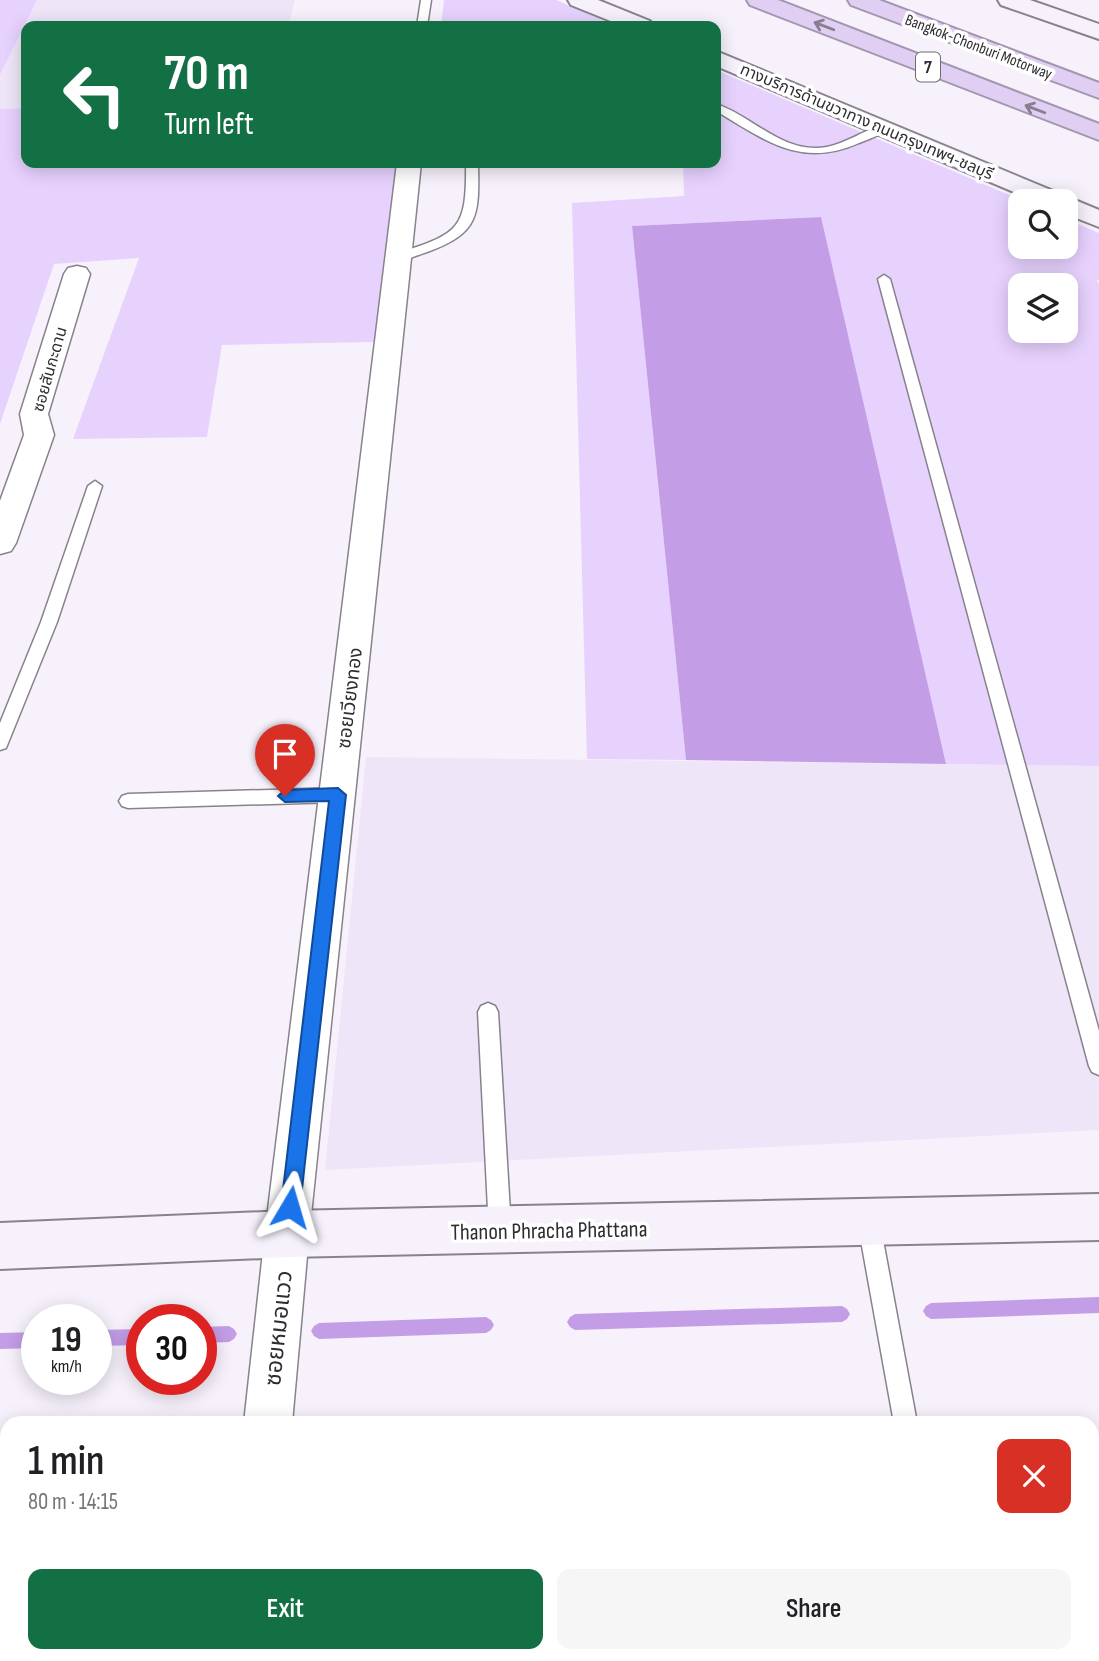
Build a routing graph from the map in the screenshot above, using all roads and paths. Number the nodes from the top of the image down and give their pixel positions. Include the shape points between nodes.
1 (426, 0) edge
2 (579, 0) edge
3 (758, 0) edge
4 (859, 0) edge
5 (1009, 0) edge
6 (1035, 4) edge
7 (423, 21) edge
8 (630, 21) edge
9 (1099, 32) edge
10 (721, 60) edge
11 (1099, 91) edge
12 (721, 110) edge
13 (883, 128) junction
14 (1099, 133) edge
15 (409, 168) edge
16 (472, 168) edge
17 (1028, 189) edge
18 (1078, 210) edge
19 (1099, 219) edge
20 (400, 257) junction
21 (78, 274) dead end
22 (884, 279) dead end
23 (95, 486) dead end
24 (0, 543) edge
25 (0, 743) edge
26 (338, 795) junction
27 (128, 800) dead end
28 (488, 1012) dead end
29 (1099, 1066) edge
30 (1099, 1217) edge
31 (869, 1224) junction
32 (500, 1232) junction
33 (287, 1234) junction
34 (0, 1246) edge
35 (269, 1416) edge
36 (905, 1416) edge

1 - 7 lane
2 - 8 main road
14 -> 3 highway, Bangkok-Chonburi Motorway / 7
4 - 11 highway, Bangkok-Chonburi Motorway / 7
5 - 6 main road
6 - 9 main road
10 - 13 main road, ทางบริการด้านขวาทาง ถนนกรุงเทพฯ-ชลบุรี
12 - 13 lane via 794,150 838,147
13 - 17 main road, ทางบริการด้านขวาทาง ถนนกรุงเทพฯ-ชลบุรี
15 - 20 street, ซอยเวียงทอง
16 - 20 lane via 474,203 466,225 453,239
18 - 19 main road
20 - 26 street, ซอยเวียงทอง
21 - 24 street, ซอยสันกะดาน via 33,414 39,435
22 - 29 lane
23 - 25 lane via 49,622
26 - 27 lane
26 - 33 street, ซอยเวียงทอง
28 - 32 lane
30 - 31 main road, Thanon Phracha Phattana
31 - 32 main road, Thanon Phracha Phattana
31 - 36 lane
32 - 33 main road, Thanon Phracha Phattana
33 - 34 main road, Thanon Phracha Phattana
33 - 35 street, ซอยหมอแวว

